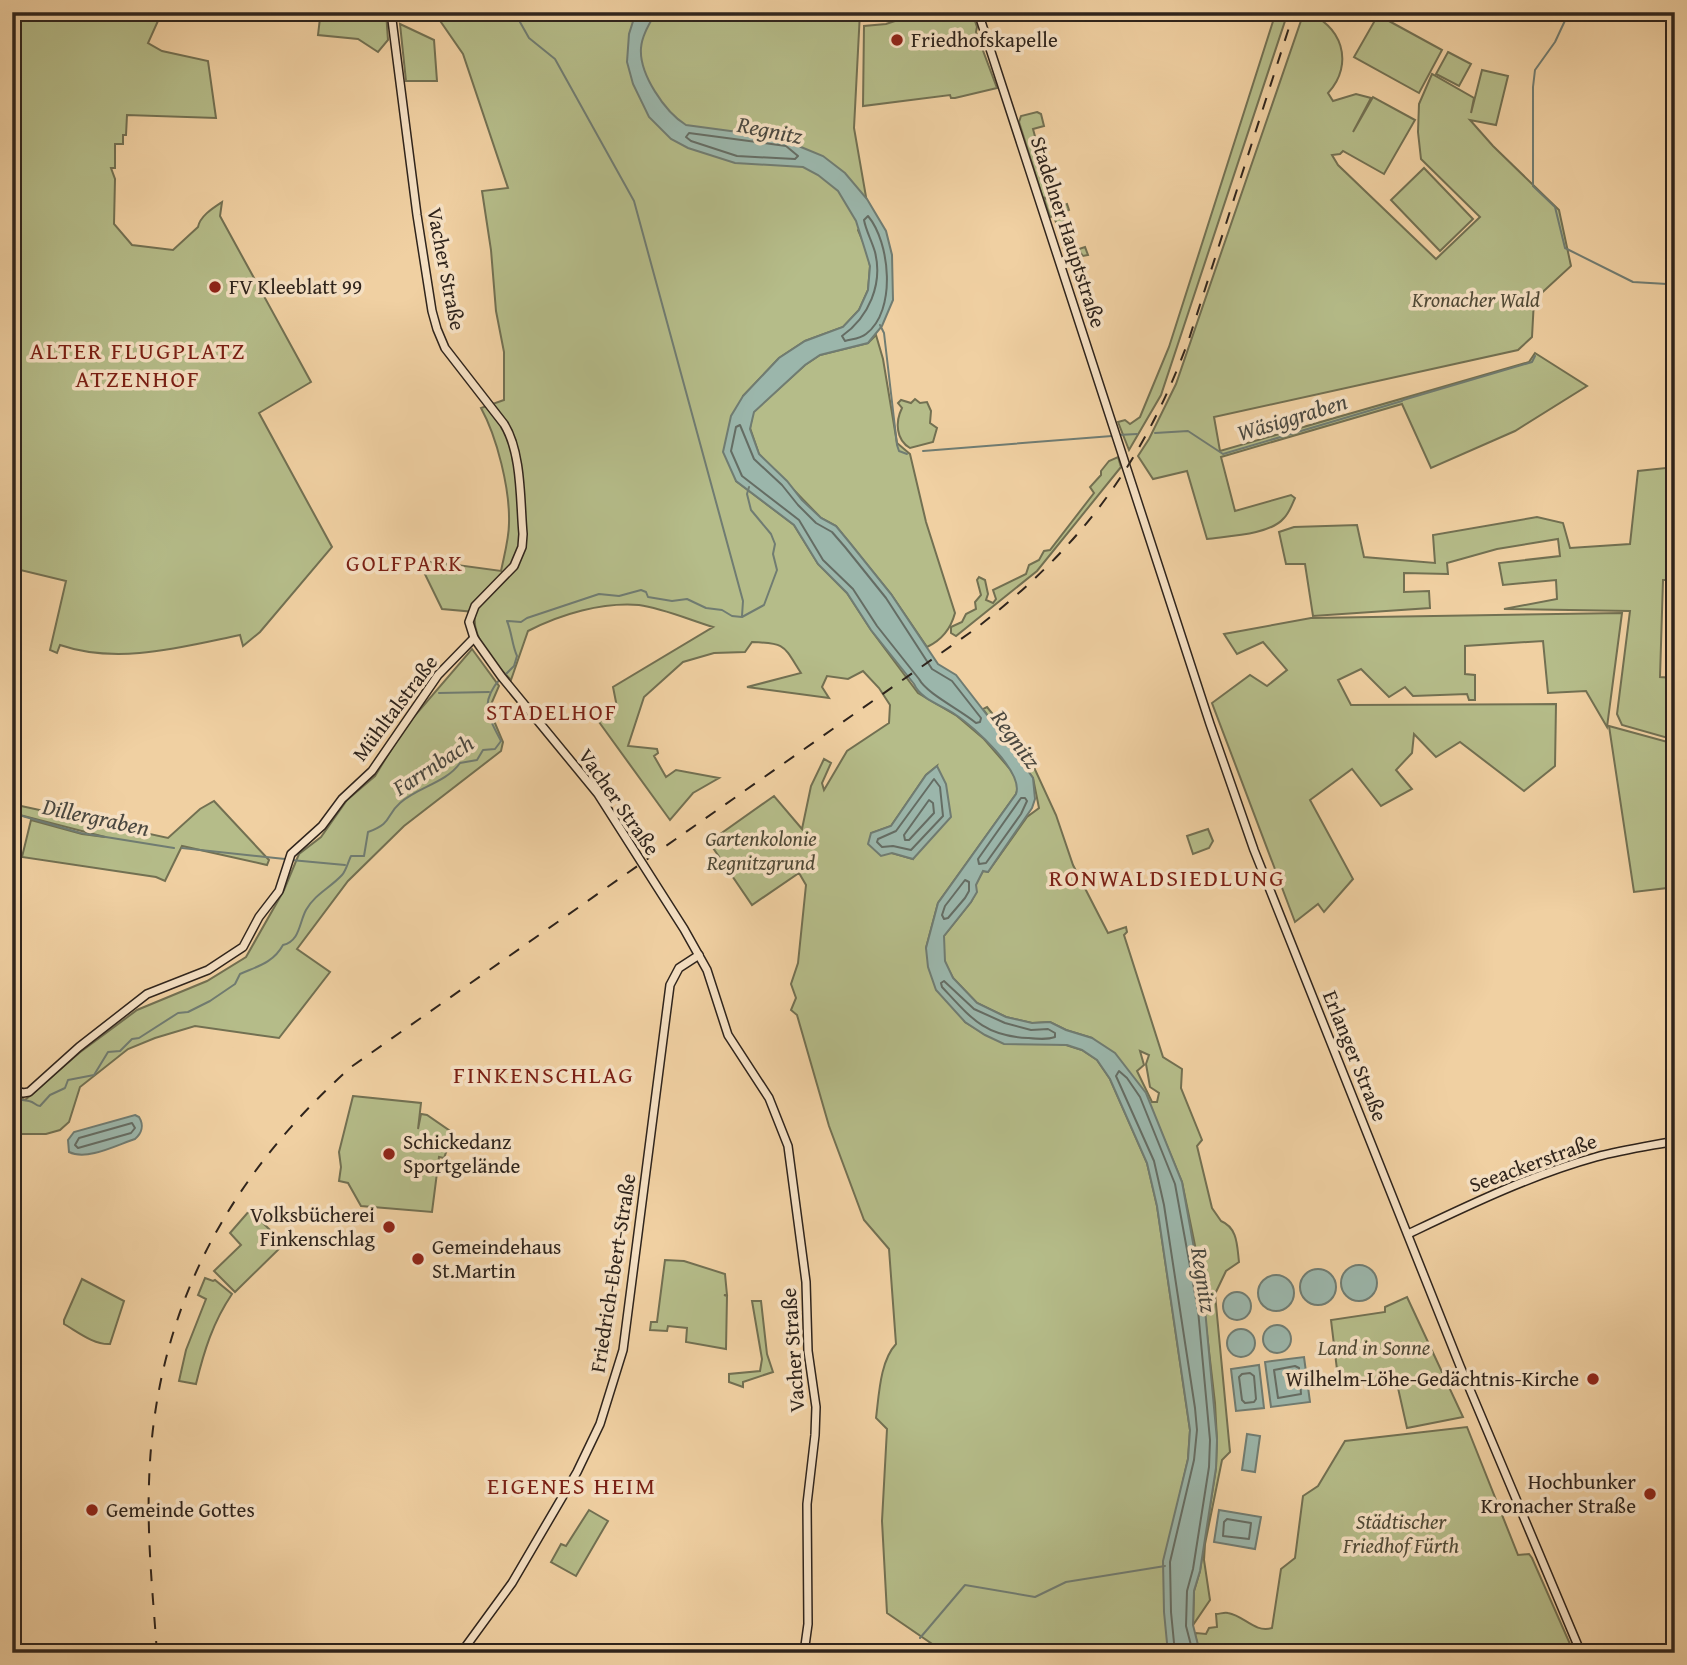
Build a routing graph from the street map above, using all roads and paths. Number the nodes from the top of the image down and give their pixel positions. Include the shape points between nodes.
1 (391, 12) edge
2 (978, 12) edge
3 (1124, 463) joint
4 (474, 638) junction
5 (699, 955) junction
6 (12, 1089) edge
7 (1675, 1141) edge
8 (1408, 1234) junction
9 (461, 1653) edge
10 (804, 1653) edge
11 (1581, 1653) edge

1 - 4 street, Vacher Straße via 436,329 445,348 504,424 515,452 522,547 514,566 475,606 469,622
2 - 3 street, Stadelner Hauptstraße
3 - 8 street, Erlanger Straße via 1254,850
4 - 5 street, Vacher Straße via 598,794
4 - 6 street, Mühltalstraße via 438,675 372,771 289,857 279,891 235,954 147,994 29,1092
5 - 9 street, Friedrich-Ebert-Straße via 679,968 670,985 625,1336 608,1401 578,1472 512,1583
5 - 10 street, Vacher Straße via 728,1035 776,1111 793,1168 816,1415 807,1504
7 - 8 street, Seeackerstraße via 1558,1169
8 - 11 street, Erlanger Straße

